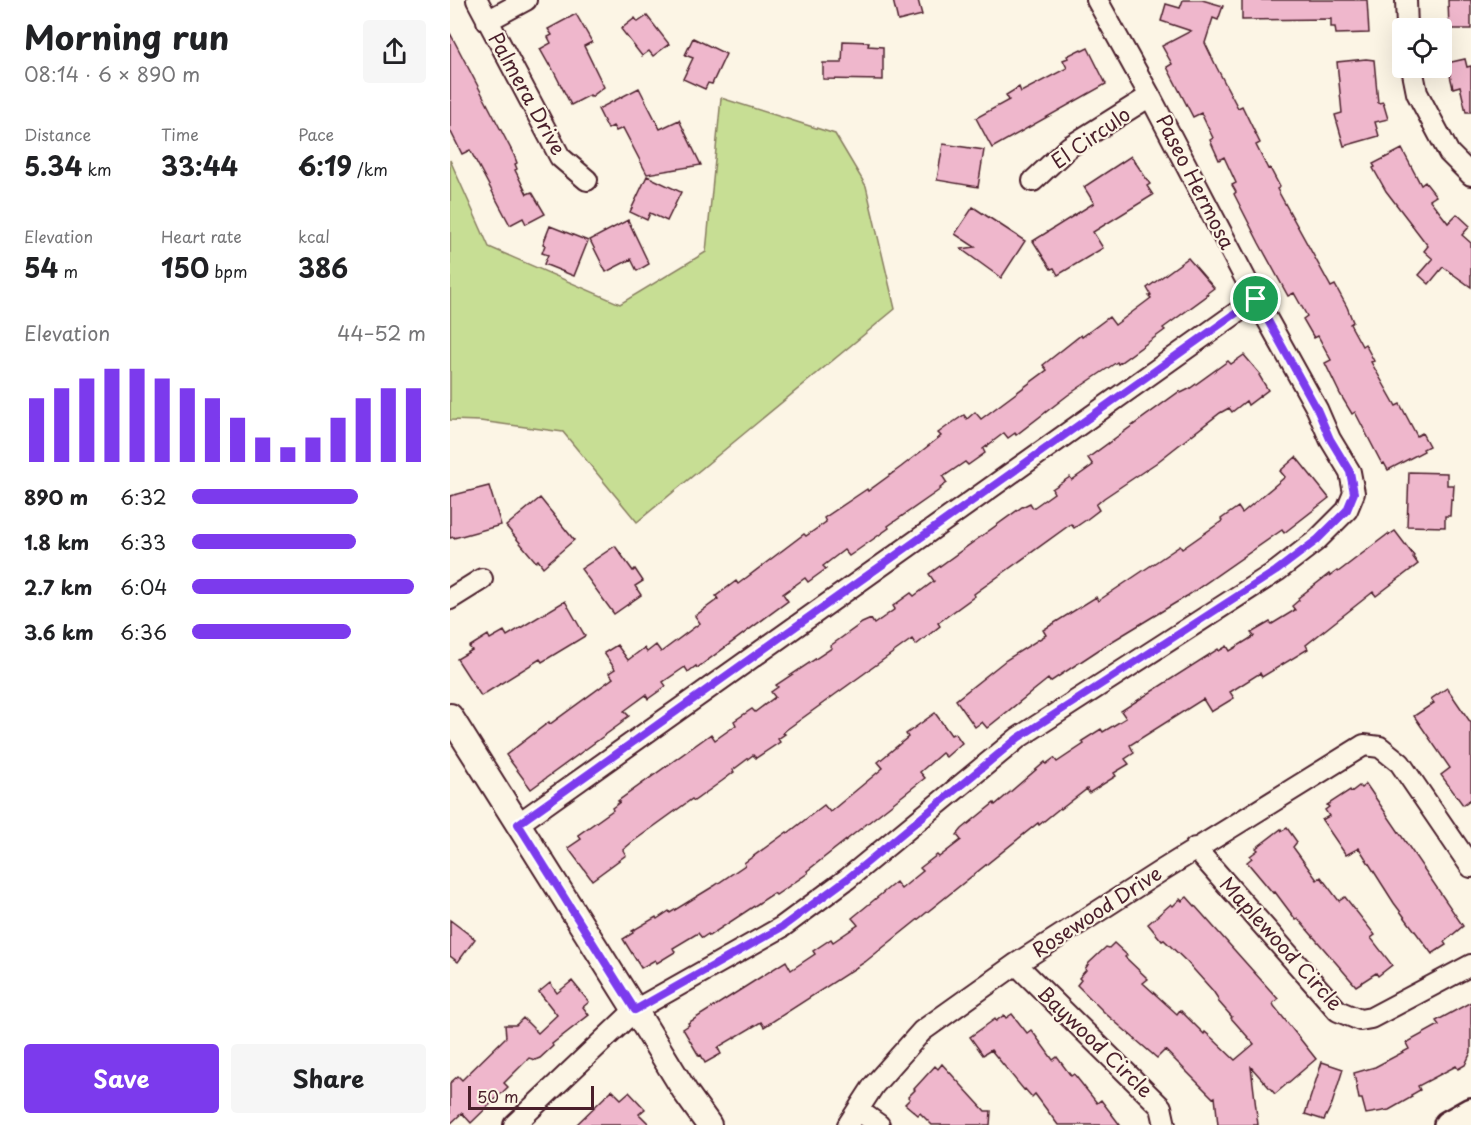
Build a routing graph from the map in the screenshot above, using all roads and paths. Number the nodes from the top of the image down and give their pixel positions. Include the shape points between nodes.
1 (477, 0) edge
2 (526, 0) edge
3 (1097, 0) edge
4 (1406, 0) edge
5 (1407, 18) edge
6 (487, 21) junction
7 (1414, 78) edge
8 (1150, 96) junction
9 (1471, 175) edge
10 (587, 180) dead end
11 (1033, 181) dead end
12 (1256, 299) junction
13 (482, 579) dead end
14 (450, 599) edge
15 (450, 716) edge
16 (518, 824) junction
17 (1196, 848) junction
18 (1471, 867) edge
19 (1016, 964) junction
20 (1471, 965) edge
21 (635, 1010) junction
22 (1471, 1112) edge
23 (853, 1117) edge
24 (514, 1125) edge
25 (710, 1125) edge
26 (879, 1125) edge
27 (1165, 1125) edge
28 (1448, 1125) edge

1 - 6 street, Palmera Drive
2 - 6 street
3 - 8 street, Paseo Hermosa
4 - 5 street
6 - 10 street, Palmera Drive via 560,157
7 - 9 street via 1417,93 1449,153
8 - 11 street, El Circulo via 1069,147
8 - 12 street, Paseo Hermosa
12 - 16 street
12 - 21 street, Paseo Hermosa via 1350,472 1354,493 1347,510 1317,540 1276,571 1018,738 847,879 782,927
13 - 14 street
15 - 16 street
16 - 21 street
17 - 18 street, Rosewood Drive via 1364,745 1380,747 1400,763
17 - 19 street, Rosewood Drive
17 - 20 street, Maplewood Circle via 1338,1011 1360,1020 1371,1018
19 - 23 street, Rosewood Drive via 922,1031 874,1085
19 - 27 street, Baywood Circle via 1161,1107
21 - 24 street
21 - 25 street via 686,1094
22 - 28 main road
23 - 26 street

